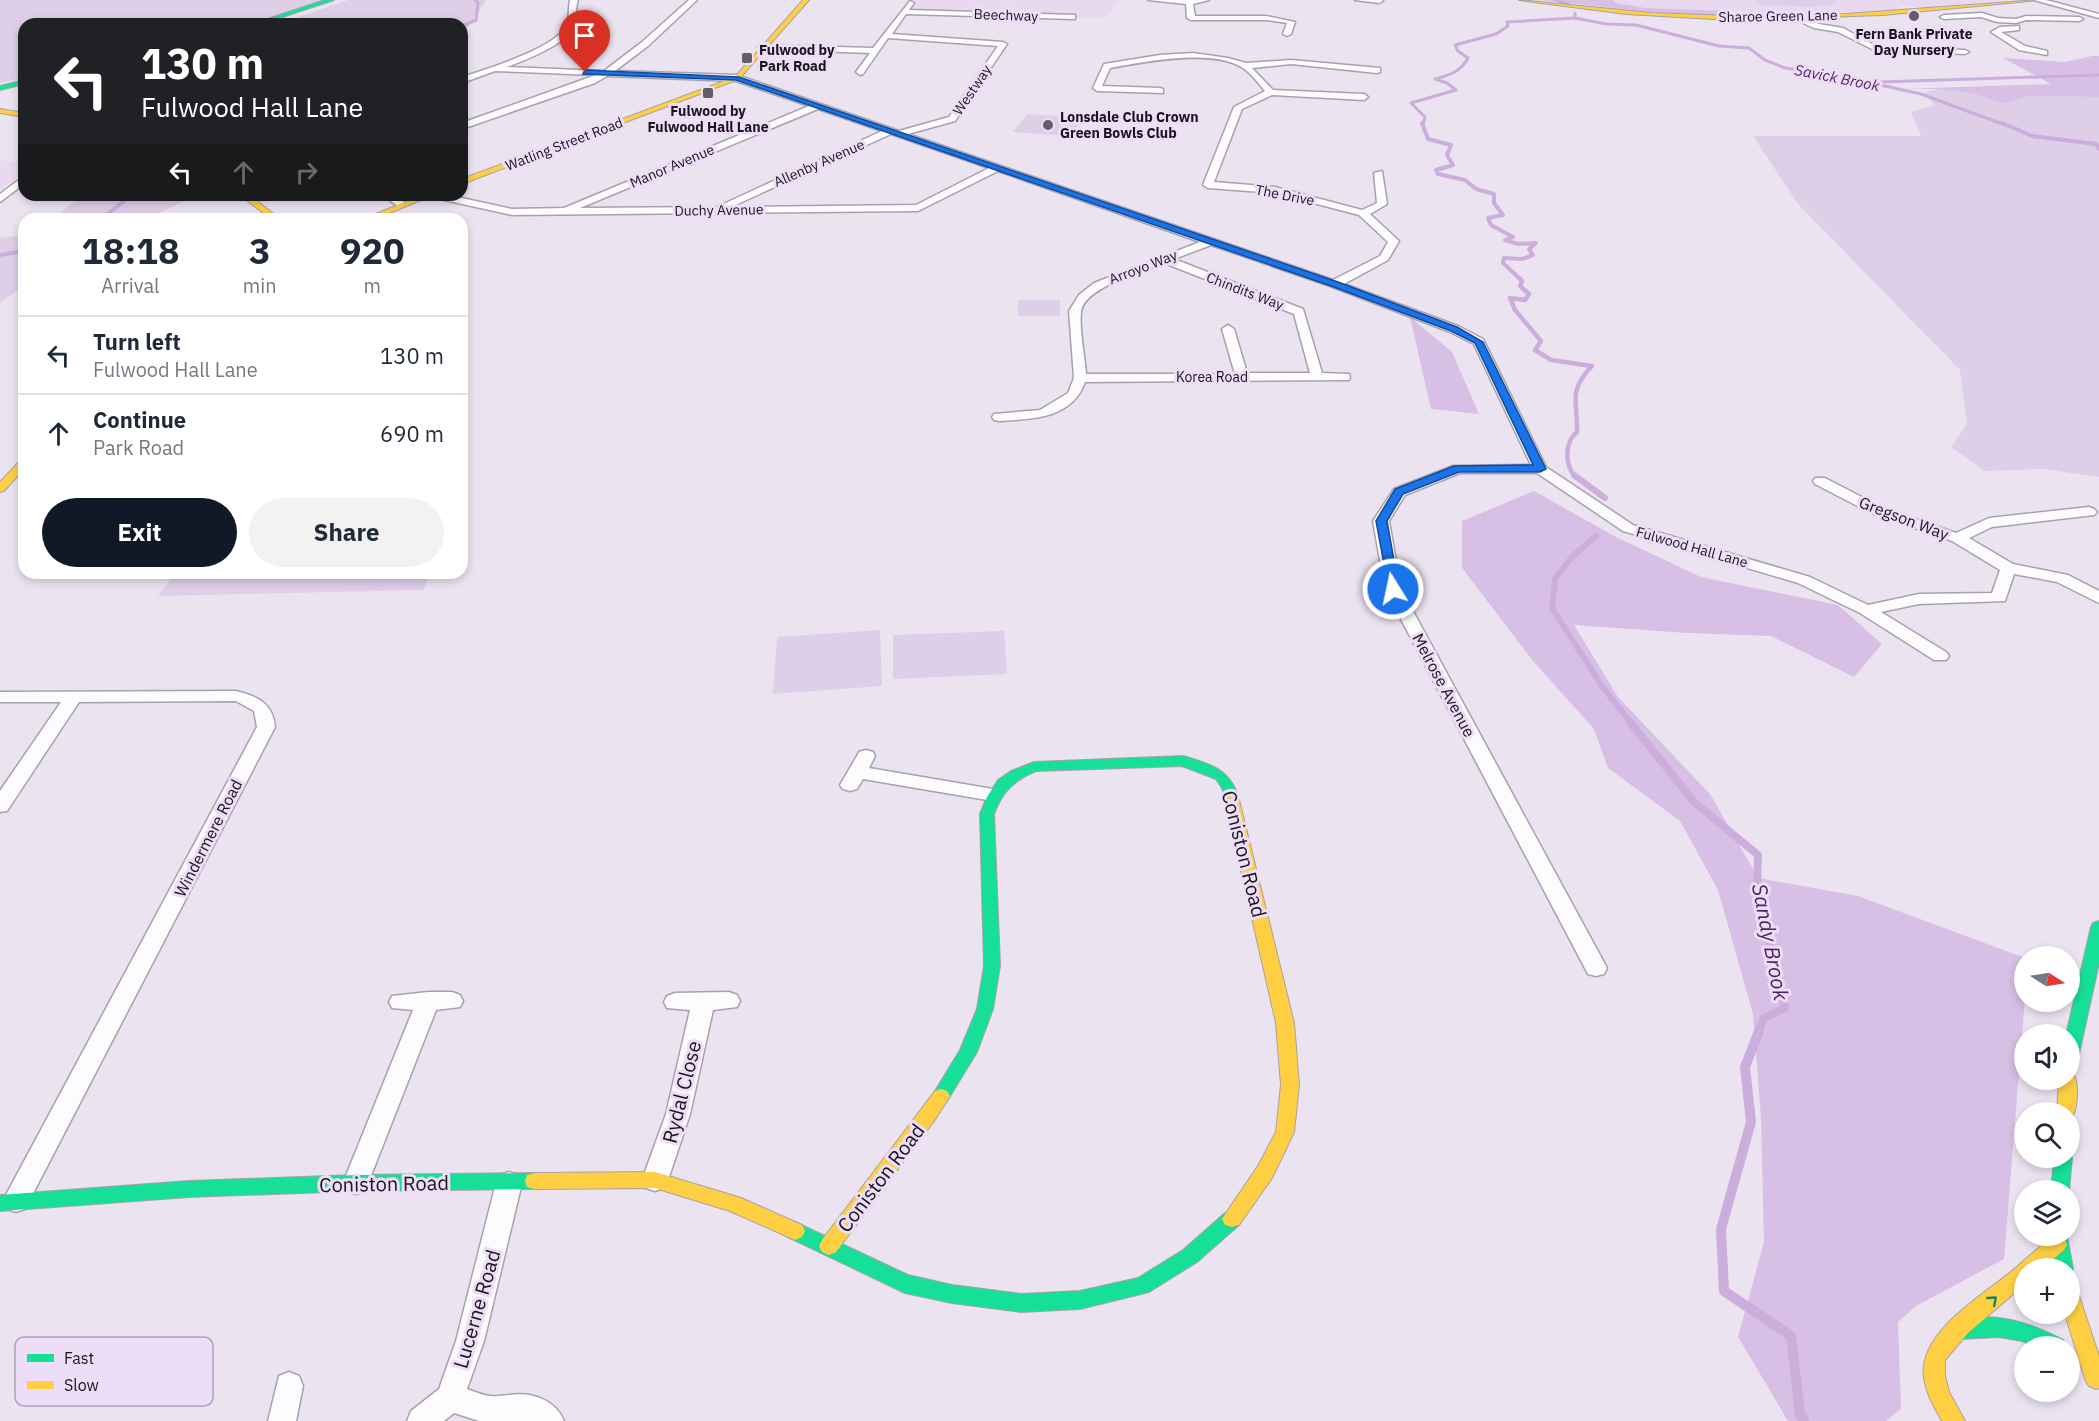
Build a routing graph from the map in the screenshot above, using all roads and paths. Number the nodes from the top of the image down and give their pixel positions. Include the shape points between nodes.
1 (331, 0) edge
2 (574, 0) edge
3 (693, 0) edge
4 (806, 0) edge
5 (1152, 0) edge
6 (1205, 0) edge
7 (1359, 0) edge
8 (1522, 0) edge
9 (2037, 0) edge
10 (1379, 1) edge
11 (1189, 2) junction
12 (908, 6) edge
13 (1795, 16) junction
14 (2099, 16) edge
15 (1072, 17) dead end
16 (1944, 17) dead end
17 (2082, 17) junction
18 (274, 18) edge
19 (1222, 20) junction
20 (2016, 21) junction
21 (2091, 24) dead end
22 (1222, 31) dead end
23 (1287, 34) dead end
24 (886, 36) junction
25 (1991, 42) dead end
26 (2013, 42) junction
27 (762, 47) junction
28 (876, 51) junction
29 (1965, 52) dead end
30 (2044, 53) dead end
31 (1246, 66) junction
32 (495, 69) junction
33 (1377, 70) dead end
34 (861, 72) dead end
35 (608, 73) junction
36 (468, 78) edge
37 (737, 78) junction
38 (18, 84) edge
39 (0, 88) edge
40 (1160, 91) dead end
41 (1271, 92) junction
42 (1364, 97) dead end
43 (817, 106) junction
44 (0, 111) edge
45 (18, 114) edge
46 (0, 119) edge
47 (18, 122) edge
48 (468, 124) edge
49 (894, 132) junction
50 (997, 168) junction
51 (1379, 173) dead end
52 (468, 180) edge
53 (18, 184) edge
54 (0, 199) edge
55 (252, 201) edge
56 (397, 201) edge
57 (414, 201) edge
58 (462, 201) edge
59 (404, 205) junction
60 (0, 207) edge
61 (716, 210) junction
62 (561, 212) junction
63 (268, 213) edge
64 (383, 213) edge
65 (1363, 213) junction
66 (1209, 242) junction
67 (1163, 259) junction
68 (1335, 284) junction
69 (1228, 329) dead end
70 (1242, 377) junction
71 (1317, 377) junction
72 (1344, 377) dead end
73 (1080, 378) junction
74 (999, 417) dead end
75 (1540, 469) junction
76 (18, 470) edge
77 (1820, 481) dead end
78 (0, 489) edge
79 (2089, 512) dead end
80 (1957, 538) junction
81 (2008, 568) junction
82 (2099, 598) edge
83 (1866, 610) junction
84 (1940, 656) dead end
85 (0, 697) edge
86 (73, 697) junction
87 (858, 771) dead end
88 (993, 795) junction
89 (0, 806) edge
90 (2099, 927) edge
91 (1596, 968) dead end
92 (452, 1000) dead end
93 (428, 1001) junction
94 (729, 1001) dead end
95 (400, 1002) dead end
96 (675, 1002) dead end
97 (702, 1002) junction
98 (2077, 1024) edge
99 (656, 1180) junction
100 (356, 1183) junction
101 (509, 1183) junction
102 (8, 1202) edge
103 (829, 1246) junction
104 (2051, 1246) edge
105 (2039, 1258) edge
106 (2014, 1282) edge
107 (2078, 1324) edge
108 (1961, 1329) junction
109 (2037, 1336) edge
110 (2080, 1364) edge
111 (2097, 1381) edge
112 (289, 1386) dead end
113 (450, 1398) junction
114 (1950, 1418) edge
115 (282, 1421) edge
116 (421, 1421) edge
117 (550, 1421) edge

1 - 18 main road
2 - 32 street via 571,26 557,40
3 - 35 street
4 - 27 main road
5 - 11 street
6 - 11 street
7 - 10 street
8 - 13 main road, Sharoe Green Lane via 1699,17
9 - 13 main road, Sharoe Green Lane
9 - 17 street
11 - 19 street via 1191,18
12 - 15 street, Beechway
12 - 24 street
13 - 29 street via 1839,30 1874,48
14 - 17 street
16 - 20 street via 1982,15
17 - 20 street
17 - 21 street
19 - 22 street
19 - 23 street via 1272,17 1291,22
20 - 26 street via 2025,25 1995,32
24 - 28 street
24 - 49 street, Westway via 1003,44 952,119
25 - 26 street
26 - 30 street
27 - 28 street
27 - 37 main road
28 - 34 street
31 - 33 street via 1291,62
31 - 40 street via 1227,59 1184,54 1107,66 1097,88
31 - 41 street
32 - 35 street
32 - 36 street
35 - 37 street
35 - 48 street
37 - 43 street
37 - 52 main road, Watling Street Road
38 - 39 main road
41 - 42 street, The Drive
41 - 65 street, The Drive via 1238,107 1208,185 1275,190
43 - 49 street
43 - 62 street, Manor Avenue
44 - 45 main road
46 - 47 main road
49 - 50 street
49 - 61 street, Allenby Avenue
50 - 61 street, Duchy Avenue via 918,208
50 - 66 street
51 - 65 street via 1382,204
53 - 54 street
54 - 60 street via 10,201
55 - 63 main road
56 - 59 street
57 - 59 main road
58 - 62 street, Duchy Avenue via 512,212
59 - 64 main road
61 - 62 street, Duchy Avenue
65 - 68 street, The Drive via 1394,241 1384,258
66 - 67 street, Arroyo Way
66 - 68 street
67 - 71 street, Chindits Way via 1299,312
67 - 73 street, Arroyo Way via 1098,285 1083,297 1075,311
68 - 75 street via 1479,342
69 - 70 street
70 - 71 street, Korea Road
70 - 73 street, Korea Road
71 - 72 street, Korea Road
73 - 74 street via 1074,395 1043,414
75 - 83 street, Fulwood Hall Lane via 1628,528 1804,580
75 - 91 street, Melrose Avenue via 1458,469 1399,492 1381,521 1393,589
76 - 78 main road
77 - 80 street, Gregson Way via 1876,510
79 - 80 street, Gregson Way via 1989,523
80 - 81 street, Gregson Way
81 - 82 street, Gregson Way via 2062,578
81 - 83 street via 1999,598 1919,598
83 - 84 street, Fulwood Hall Lane
85 - 86 street, Windermere Road
86 - 89 street
86 - 102 street, Windermere Road via 236,696 262,707 266,727
87 - 88 street
88 - 103 main road, Coniston Road via 987,814 992,966 985,1009 968,1052 928,1116
88 - 103 main road, Coniston Road via 1016,773 1034,767 1183,761 1221,776 1229,787 1285,1023 1290,1085 1285,1132 1265,1172 1228,1225 1190,1256 1142,1286 1080,1300 1033,1302 952,1294 905,1284
90 - 98 main road
92 - 93 street
93 - 95 street
93 - 100 street
94 - 97 street
96 - 97 street
97 - 99 street, Rydal Close via 688,1082
99 - 101 main road, Coniston Road
99 - 103 main road, Coniston Road via 734,1204
100 - 101 main road, Coniston Road
100 - 102 main road, Coniston Road via 189,1189
101 - 113 street, Lucerne Road via 470,1341
104 - 105 main road
108 -> 106 main road
107 - 111 main road
108 - 109 main road via 1984,1324 2012,1327
108 - 114 main road via 1944,1341 1935,1360 1936,1384
110 - 111 main road
112 - 115 street
113 - 116 street
113 - 117 street via 492,1412 512,1408 536,1410

